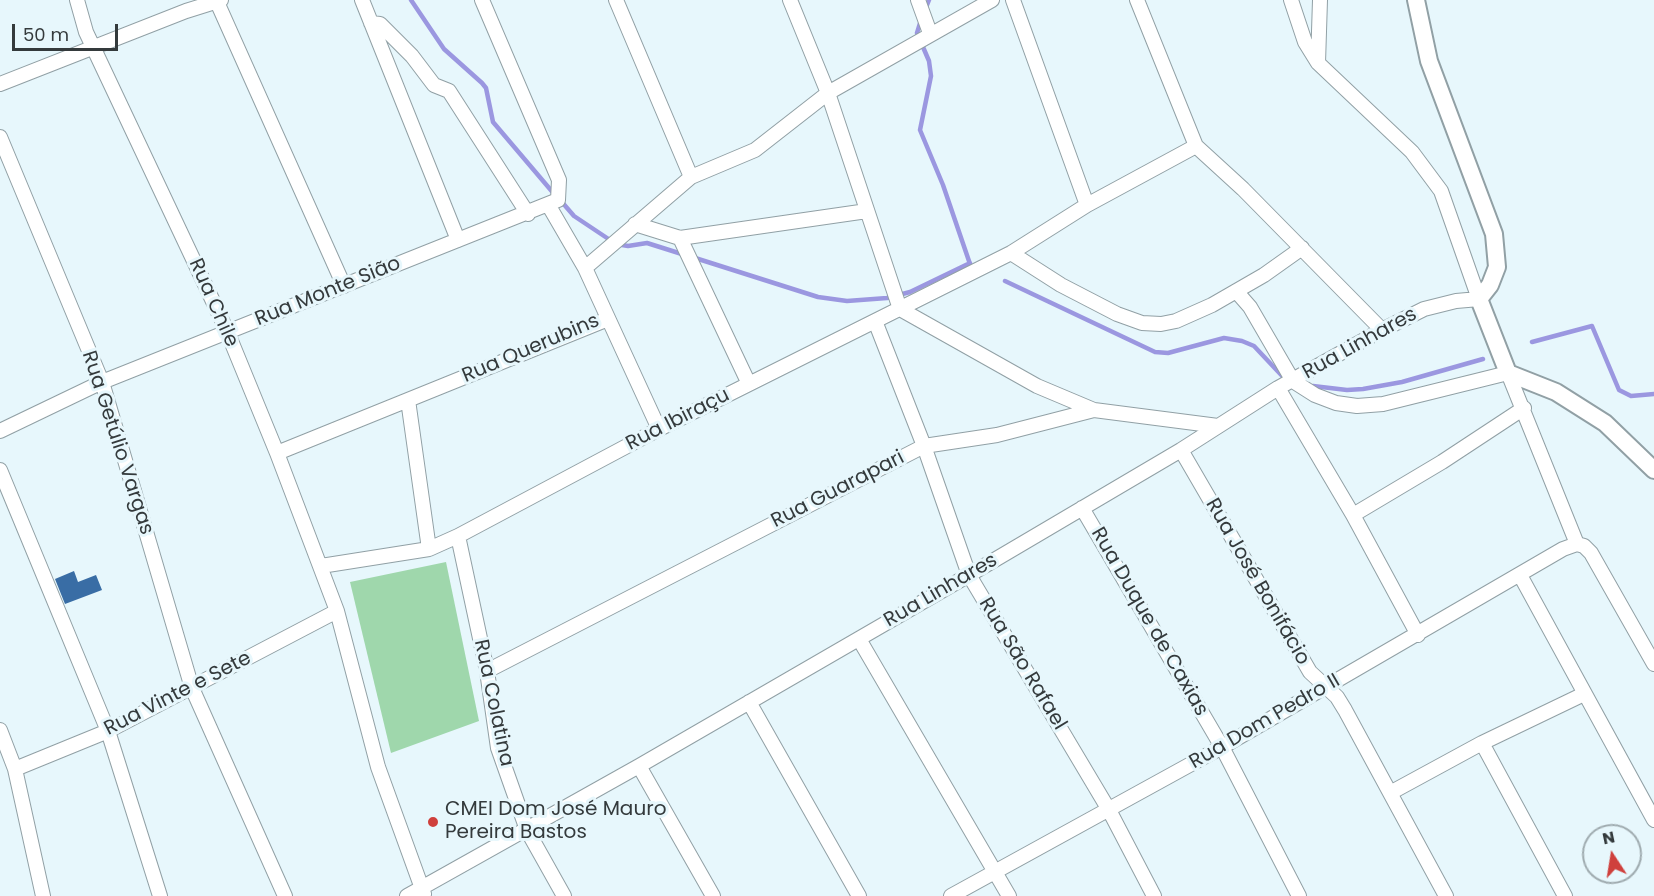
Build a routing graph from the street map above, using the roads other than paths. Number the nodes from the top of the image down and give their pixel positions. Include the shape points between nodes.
1 (77, 0) edge
2 (362, 0) edge
3 (482, 0) edge
4 (616, 0) edge
5 (790, 0) edge
6 (918, 0) edge
7 (992, 0) edge
8 (1013, 0) edge
9 (1137, 0) edge
10 (1290, 0) edge
11 (1320, 0) edge
12 (1416, 0) edge
13 (219, 1) edge
14 (185, 5) edge
15 (371, 23) junction
16 (930, 33) junction
17 (95, 45) junction
18 (1318, 63) junction
19 (0, 84) edge
20 (828, 93) junction
21 (0, 137) edge
22 (1196, 146) junction
23 (692, 177) junction
24 (554, 203) junction
25 (1087, 205) junction
26 (867, 211) junction
27 (528, 214) junction
28 (635, 224) junction
29 (680, 238) junction
30 (458, 240) junction
31 (1302, 248) junction
32 (1011, 253) junction
33 (585, 268) junction
34 (344, 286) junction
35 (1236, 291) junction
36 (1479, 299) junction
37 (900, 309) junction
38 (608, 319) junction
39 (875, 321) junction
40 (1382, 330) junction
41 (227, 332) junction
42 (1508, 373) junction
43 (1293, 381) junction
44 (102, 382) junction
45 (749, 384) junction
46 (1278, 388) junction
47 (408, 400) junction
48 (1524, 408) junction
49 (1094, 410) junction
50 (1218, 426) junction
51 (659, 429) junction
52 (0, 431) edge
53 (924, 446) junction
54 (1181, 450) junction
55 (277, 453) junction
56 (0, 470) edge
57 (1654, 470) edge
58 (1082, 508) junction
59 (1353, 515) junction
60 (459, 536) junction
61 (1577, 544) junction
62 (429, 549) junction
63 (321, 566) junction
64 (969, 575) junction
65 (1520, 575) junction
66 (337, 611) junction
67 (1418, 635) junction
68 (859, 639) junction
69 (1654, 664) edge
70 (487, 671) junction
71 (1326, 687) junction
72 (192, 688) junction
73 (1584, 694) junction
74 (749, 702) junction
75 (0, 730) edge
76 (108, 731) junction
77 (1482, 743) junction
78 (1222, 747) junction
79 (639, 766) junction
80 (15, 769) junction
81 (1390, 793) junction
82 (1109, 810) junction
83 (1654, 820) edge
84 (527, 830) junction
85 (996, 871) junction
86 (423, 892) edge
87 (42, 896) edge
88 (160, 896) edge
89 (285, 896) edge
90 (407, 896) edge
91 (564, 896) edge
92 (713, 896) edge
93 (859, 896) edge
94 (951, 896) edge
95 (1009, 896) edge
96 (1154, 896) edge
97 (1299, 896) edge
98 (1446, 896) edge
99 (1565, 896) edge

1 - 17 street, Rua Chile via 86,32
2 - 15 street
3 - 24 street via 559,180
4 - 23 street
5 - 20 street
6 - 16 street
7 - 16 street
8 - 25 street
9 - 22 street
10 - 18 street via 1305,42
11 - 18 street
12 - 36 street via 1429,61 1494,234 1497,267
13 - 14 street
13 - 34 street
14 - 17 street
15 - 27 street via 380,24 434,85 449,91
15 - 30 street
16 - 20 street
17 - 19 street
17 - 41 street, Rua Chile
18 - 36 street via 1412,152 1441,191
20 - 23 street via 755,150
20 - 26 street
21 - 44 street, Rua Getúlio Vargas
22 - 25 street, Rua Ibiraçu
22 - 31 street
23 - 28 street
24 - 27 street, Rua Monte Sião
24 - 33 street, Rua Querubins
25 - 32 street, Rua Ibiraçu
26 - 29 street
26 - 37 street
27 - 30 street, Rua Monte Sião
28 - 29 street
28 - 33 street
29 - 45 street
30 - 34 street, Rua Monte Sião
31 - 35 street
31 - 40 street
32 - 35 street via 1061,285 1142,323 1176,321
32 - 37 street, Rua Ibiraçu
33 - 38 street, Rua Querubins
34 - 41 street, Rua Monte Sião
35 - 43 street via 1266,332
36 - 40 street, Rua Linhares via 1424,309
36 - 42 street
37 - 39 street, Rua Ibiraçu
37 - 49 street via 1037,386
38 - 47 street, Rua Querubins
38 - 51 street
39 - 45 street, Rua Ibiraçu
39 - 53 street, Rua São Rafael
40 - 43 street, Rua Linhares
41 - 44 street, Rua Monte Sião
41 - 55 street, Rua Chile
42 - 43 street via 1410,399 1357,406 1315,395
42 - 48 street
42 - 57 street via 1556,392 1605,423
43 - 46 street, Rua Linhares
44 - 52 street, Rua Monte Sião
44 - 72 street, Rua Getúlio Vargas
45 - 51 street, Rua Ibiraçu
46 - 50 street, Rua Linhares
46 - 59 street
47 - 55 street, Rua Querubins
47 - 62 street
48 - 59 street
48 - 61 street
49 - 50 street, Rua Guarapari
49 - 53 street, Rua Guarapari via 997,435
50 - 54 street, Rua Linhares
51 - 60 street, Rua Ibiraçu
53 - 64 street, Rua São Rafael
53 - 70 street, Rua Guarapari
54 - 58 street, Rua Linhares
54 - 71 street, Rua José Bonifácio via 1310,672
55 - 63 street, Rua Chile
56 - 76 street
58 - 64 street, Rua Linhares
58 - 78 street, Rua Duque de Caxias
59 - 67 street
60 - 62 street
60 - 70 street, Rua Colatina
61 - 65 street, Rua Dom Pedro II
61 - 69 street via 1591,553
62 - 63 street
63 - 66 street, Rua Chile
64 - 68 street, Rua Linhares
64 - 82 street, Rua São Rafael
65 - 67 street, Rua Dom Pedro II
65 - 73 street
66 - 72 street, Rua Vinte e Sete
66 - 86 street, Rua Chile via 378,767
67 - 71 street, Rua Dom Pedro II
68 - 74 street, Rua Linhares
68 - 85 street
70 - 84 street, Rua Colatina via 498,747
71 - 78 street, Rua Dom Pedro II
71 - 81 street, Rua José Bonifácio via 1345,710
72 - 76 street, Rua Vinte e Sete
72 - 89 street, Rua Getúlio Vargas
73 - 77 street
73 - 83 street
74 - 79 street, Rua Linhares
74 - 93 street
75 - 80 street
76 - 80 street, Rua Vinte e Sete
76 - 88 street
77 - 81 street
77 - 99 street
78 - 82 street, Rua Dom Pedro II
78 - 97 street, Rua Duque de Caxias
79 - 84 street, Rua Linhares
79 - 92 street
80 - 87 street
81 - 98 street, Rua José Bonifácio
82 - 85 street, Rua Dom Pedro II
82 - 96 street, Rua São Rafael
84 - 86 street, Rua Linhares
84 - 91 street, Rua Colatina
85 - 94 street, Rua Dom Pedro II
85 - 95 street
86 - 90 street, Rua Linhares

